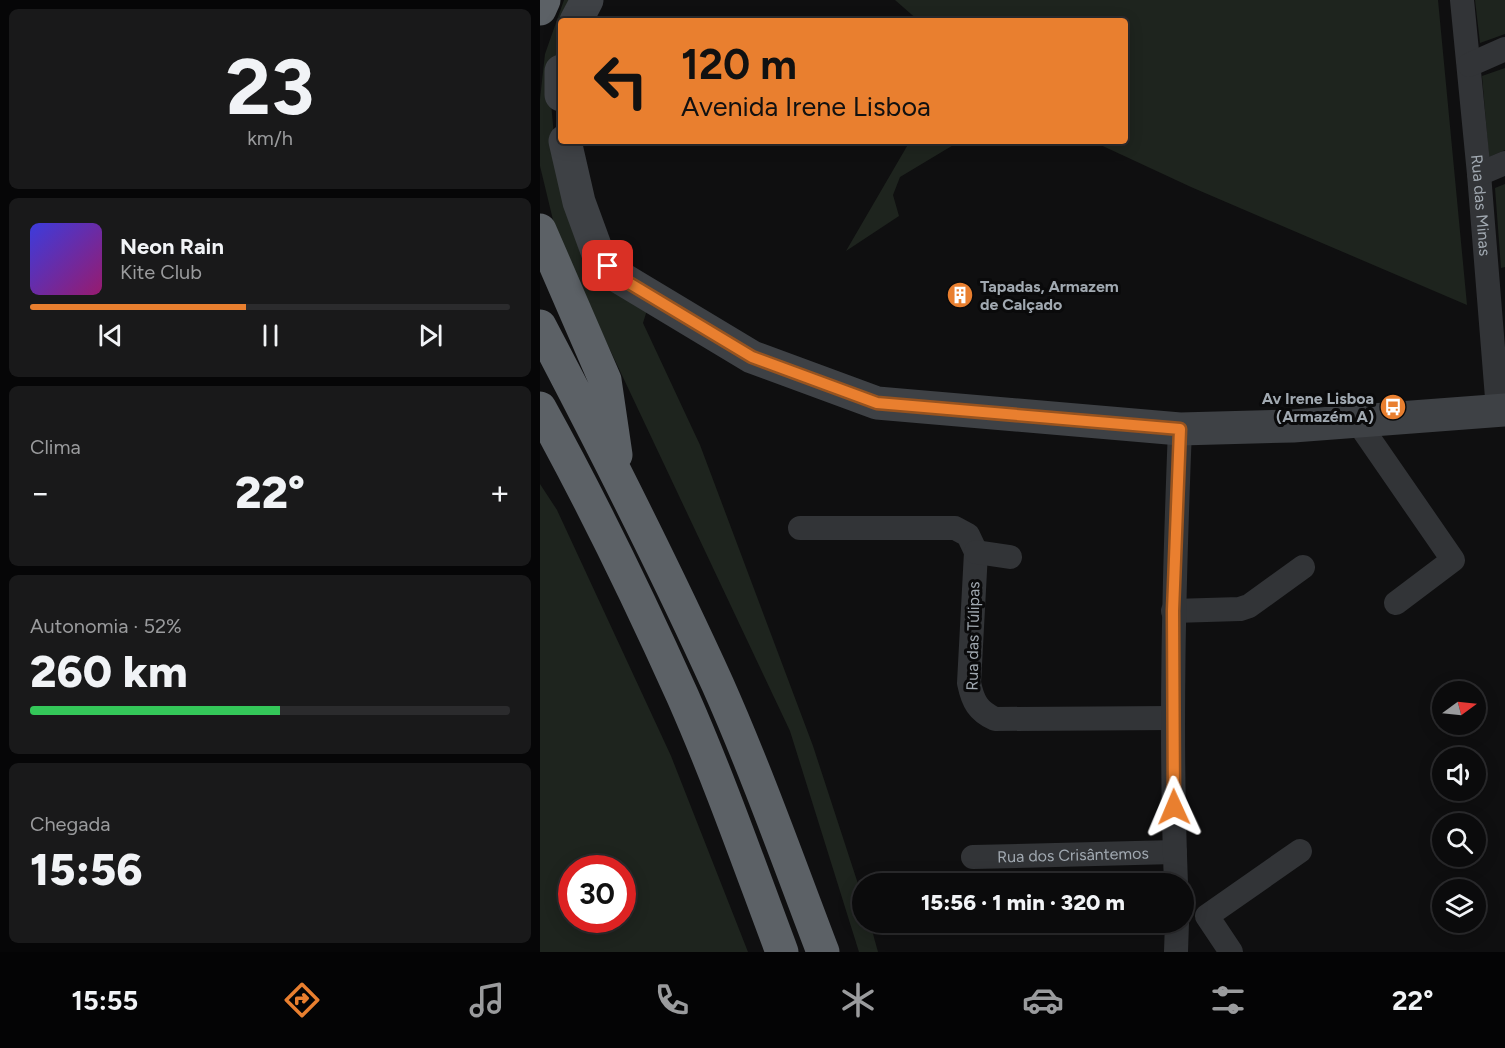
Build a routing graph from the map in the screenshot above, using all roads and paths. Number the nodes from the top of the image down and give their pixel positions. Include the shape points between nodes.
1 (544, 0) edge
2 (587, 0) edge
3 (1462, 0) edge
4 (540, 9) edge
5 (578, 18) edge
6 (1505, 49) edge
7 (1469, 65) junction
8 (566, 144) edge
9 (1505, 164) edge
10 (1479, 174) junction
11 (540, 230) edge
12 (1497, 287) edge
13 (540, 326) edge
14 (540, 408) edge
15 (1502, 410) edge
16 (1357, 421) junction
17 (1180, 429) junction
18 (540, 450) edge
19 (619, 480) junction
20 (588, 494) junction
21 (800, 528) dead end
22 (976, 552) junction
23 (1010, 557) dead end
24 (1303, 567) dead end
25 (1396, 603) dead end
26 (1173, 611) junction
27 (1172, 718) junction
28 (1300, 851) dead end
29 (1175, 852) junction
30 (973, 857) dead end
31 (1176, 873) edge
32 (1207, 916) junction
33 (1194, 919) edge
34 (1178, 933) edge
35 (782, 952) edge
36 (823, 952) edge
37 (1176, 952) edge
38 (1231, 952) edge

1 - 4 highway
2 - 5 street
3 - 7 street, Rua das Minas
6 - 7 street
7 - 10 street, Rua das Minas
8 - 17 street via 579,202 598,254 619,277 752,357 877,403
9 - 10 street
10 - 12 street, Rua das Minas
11 - 19 highway via 605,380
12 - 15 street, Rua das Minas
13 - 19 highway
14 - 20 highway
15 - 16 street
16 - 17 street
16 - 25 street via 1453,560
17 - 26 street
18 - 20 highway
19 - 36 highway via 755,772
20 - 35 highway via 683,698
21 - 22 street via 955,528 968,535
22 - 23 street
22 - 27 street, Rua das Túlipas via 969,683 972,700 982,713 995,719
24 - 26 street via 1249,606
26 - 27 street
27 - 29 street
28 - 32 street
29 - 30 street, Rua dos Crisântemos
29 - 31 street
32 - 33 street
32 - 38 street
34 - 37 street

